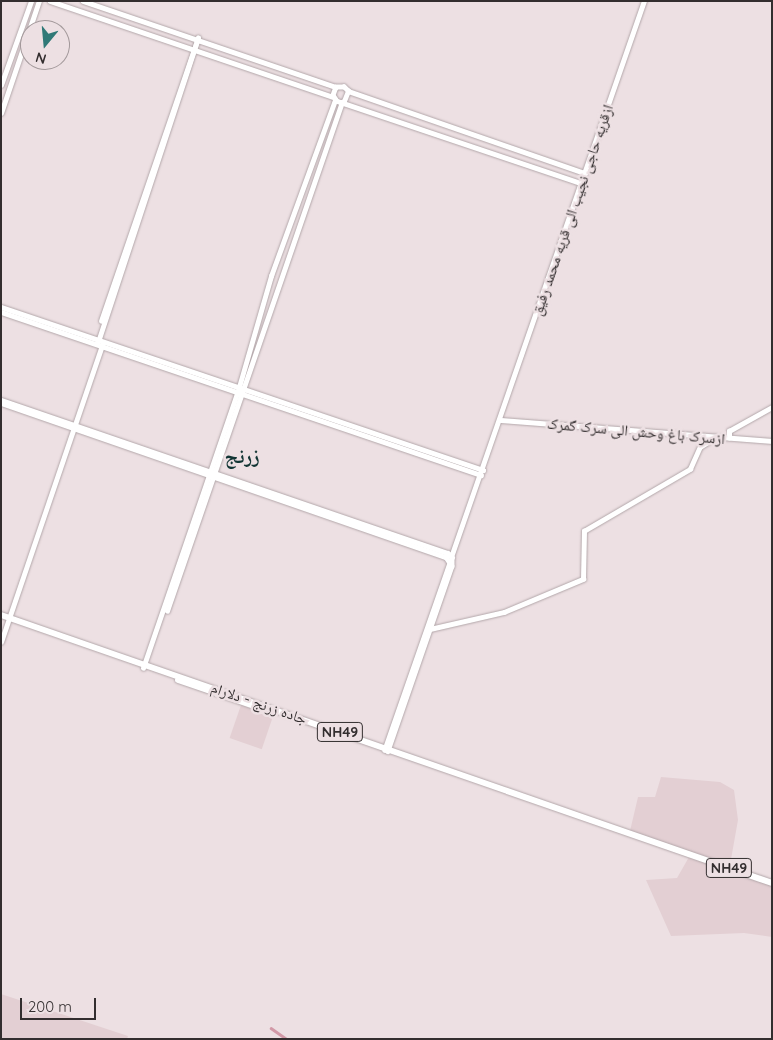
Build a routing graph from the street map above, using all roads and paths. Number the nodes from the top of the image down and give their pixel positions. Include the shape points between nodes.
1 (31, 1) edge
2 (39, 1) edge
3 (50, 1) edge
4 (644, 1) edge
5 (87, 2) edge
6 (197, 40) junction
7 (194, 51) junction
8 (1, 85) edge
9 (336, 87) junction
10 (348, 90) junction
11 (4, 98) edge
12 (334, 98) junction
13 (343, 102) junction
14 (1, 113) edge
15 (585, 174) junction
16 (581, 183) junction
17 (1, 307) edge
18 (1, 312) edge
19 (99, 342) junction
20 (240, 390) junction
21 (1, 400) edge
22 (1, 404) edge
23 (772, 407) edge
24 (500, 420) junction
25 (75, 426) junction
26 (716, 437) junction
27 (728, 438) junction
28 (772, 441) edge
29 (213, 473) junction
30 (482, 473) junction
31 (450, 559) junction
32 (1, 617) edge
33 (10, 620) junction
34 (428, 630) junction
35 (1, 642) edge
36 (145, 666) junction
37 (387, 749) junction
38 (772, 883) edge

1 - 8 main road
2 - 11 main road
3 - 7 main road
4 - 15 main road, ازقریه حاجی نجیب الی قریه محمد رفیق
5 - 6 main road
6 - 7 main road
6 - 9 main road
7 - 12 main road
7 - 19 main road
9 - 10 main road
9 - 12 main road
10 - 13 main road
10 - 15 main road
11 - 14 main road
12 - 13 main road
12 - 20 main road via 271,276
13 - 16 main road
13 - 20 main road
15 - 16 main road, ازقریه حاجی نجیب الی قریه محمد رفیق
16 - 24 main road, ازقریه حاجی نجیب الی قریه محمد رفیق
17 - 19 main road
18 - 19 main road
19 - 20 main road
19 - 25 main road
20 - 29 main road
20 - 30 main road
21 - 25 main road
22 - 25 main road
23 - 27 main road via 729,431
24 - 26 main road, ازسرک باغ وحش الی سرک گمرک
24 - 30 main road, ازقریه حاجی نجیب الی قریه محمد رفیق
25 - 29 main road
25 - 33 main road
26 - 27 main road, ازسرک باغ وحش الی سرک گمرک
26 - 34 main road via 700,447 690,469 584,531 583,579 504,612
27 - 28 main road, ازسرک باغ وحش الی سرک گمرک
29 - 31 main road
29 - 36 main road
30 - 31 main road, ازقریه حاجی نجیب الی قریه محمد رفیق
31 - 34 main road, ازقریه حاجی نجیب الی قریه محمد رفیق
32 - 33 highway, جاده زرنج - دلارام / NH49
33 - 35 main road
33 - 36 highway, جاده زرنج - دلارام / NH49
34 - 37 main road, ازقریه حاجی نجیب الی قریه محمد رفیق
36 - 37 highway, جاده زرنج - دلارام / NH49
37 - 38 highway, جاده زرنج - دلارام / NH49

